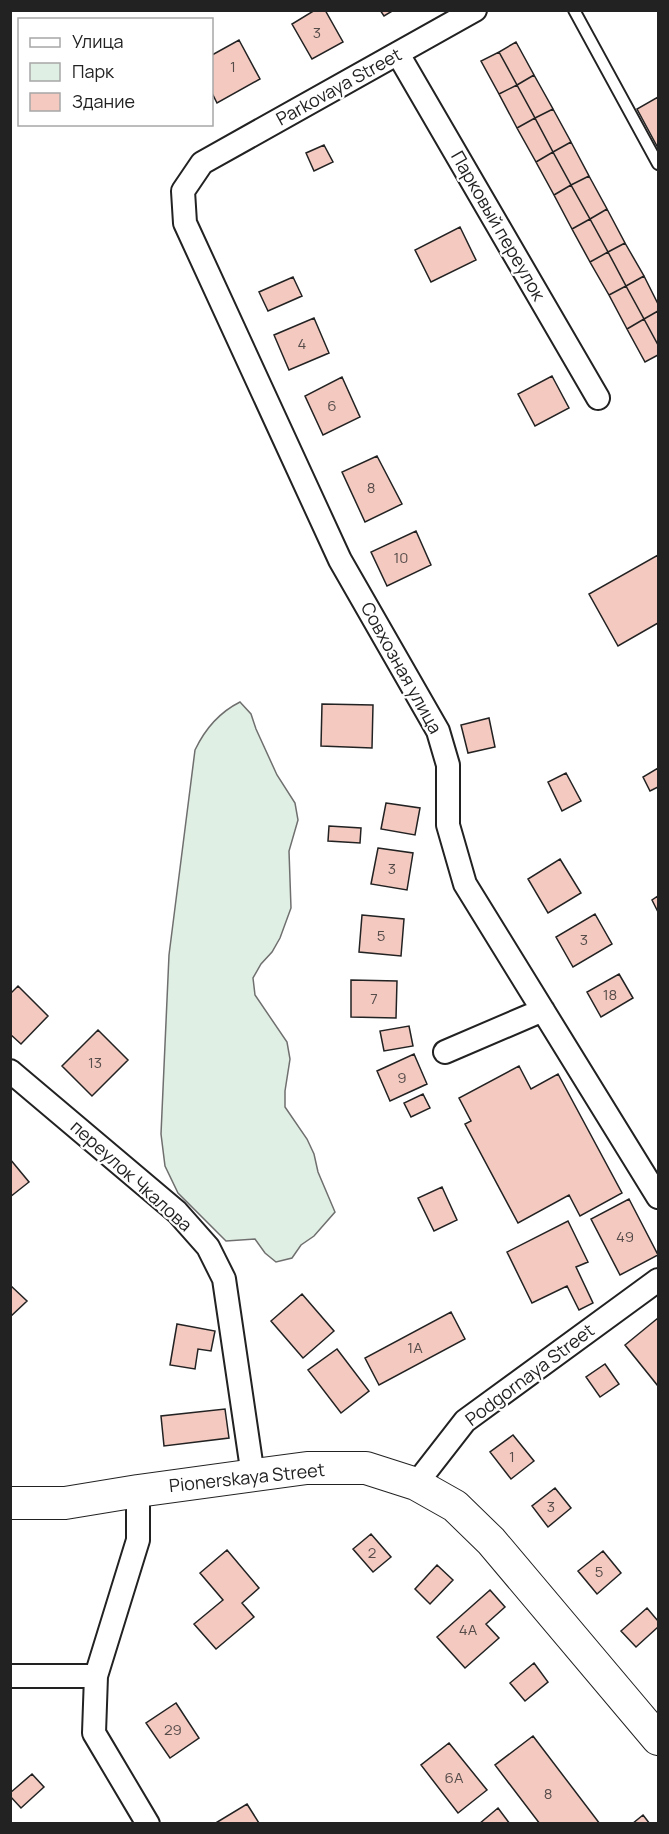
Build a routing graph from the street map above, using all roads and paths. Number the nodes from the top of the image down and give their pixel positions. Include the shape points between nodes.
1 (475, 10) edge
2 (574, 10) edge
3 (398, 54) junction
4 (202, 163) joint
5 (658, 164) edge
6 (598, 398) dead end
7 (543, 1010) junction
8 (445, 1052) dead end
9 (10, 1071) edge
10 (658, 1197) edge
11 (658, 1280) edge
12 (253, 1476) junction
13 (416, 1485) junction
14 (138, 1491) junction
15 (10, 1503) edge
16 (10, 1676) edge
17 (96, 1676) junction
18 (658, 1739) edge
19 (148, 1824) edge

1 - 3 street, Parkovaya Street
2 - 5 lane
3 - 4 street, Parkovaya Street
3 - 6 street, Парковый переулок
4 - 7 street, Совхозная улица via 183,191 185,223 340,560 438,731 448,765 448,825 465,884
7 - 8 street
7 - 10 street, Совхозная улица
9 - 12 street, переулок Чкалова via 177,1212 208,1247 224,1279
11 - 13 street, Podgornaya Street via 465,1421
12 - 13 main road, Pionerskaya Street via 307,1468 366,1468
12 - 14 main road, Pionerskaya Street
13 - 18 main road, Pionerskaya Street via 455,1506 491,1541
14 - 15 main road, Pionerskaya Street via 65,1503
14 - 17 street via 138,1540
16 - 17 street
17 - 19 street via 94,1733

